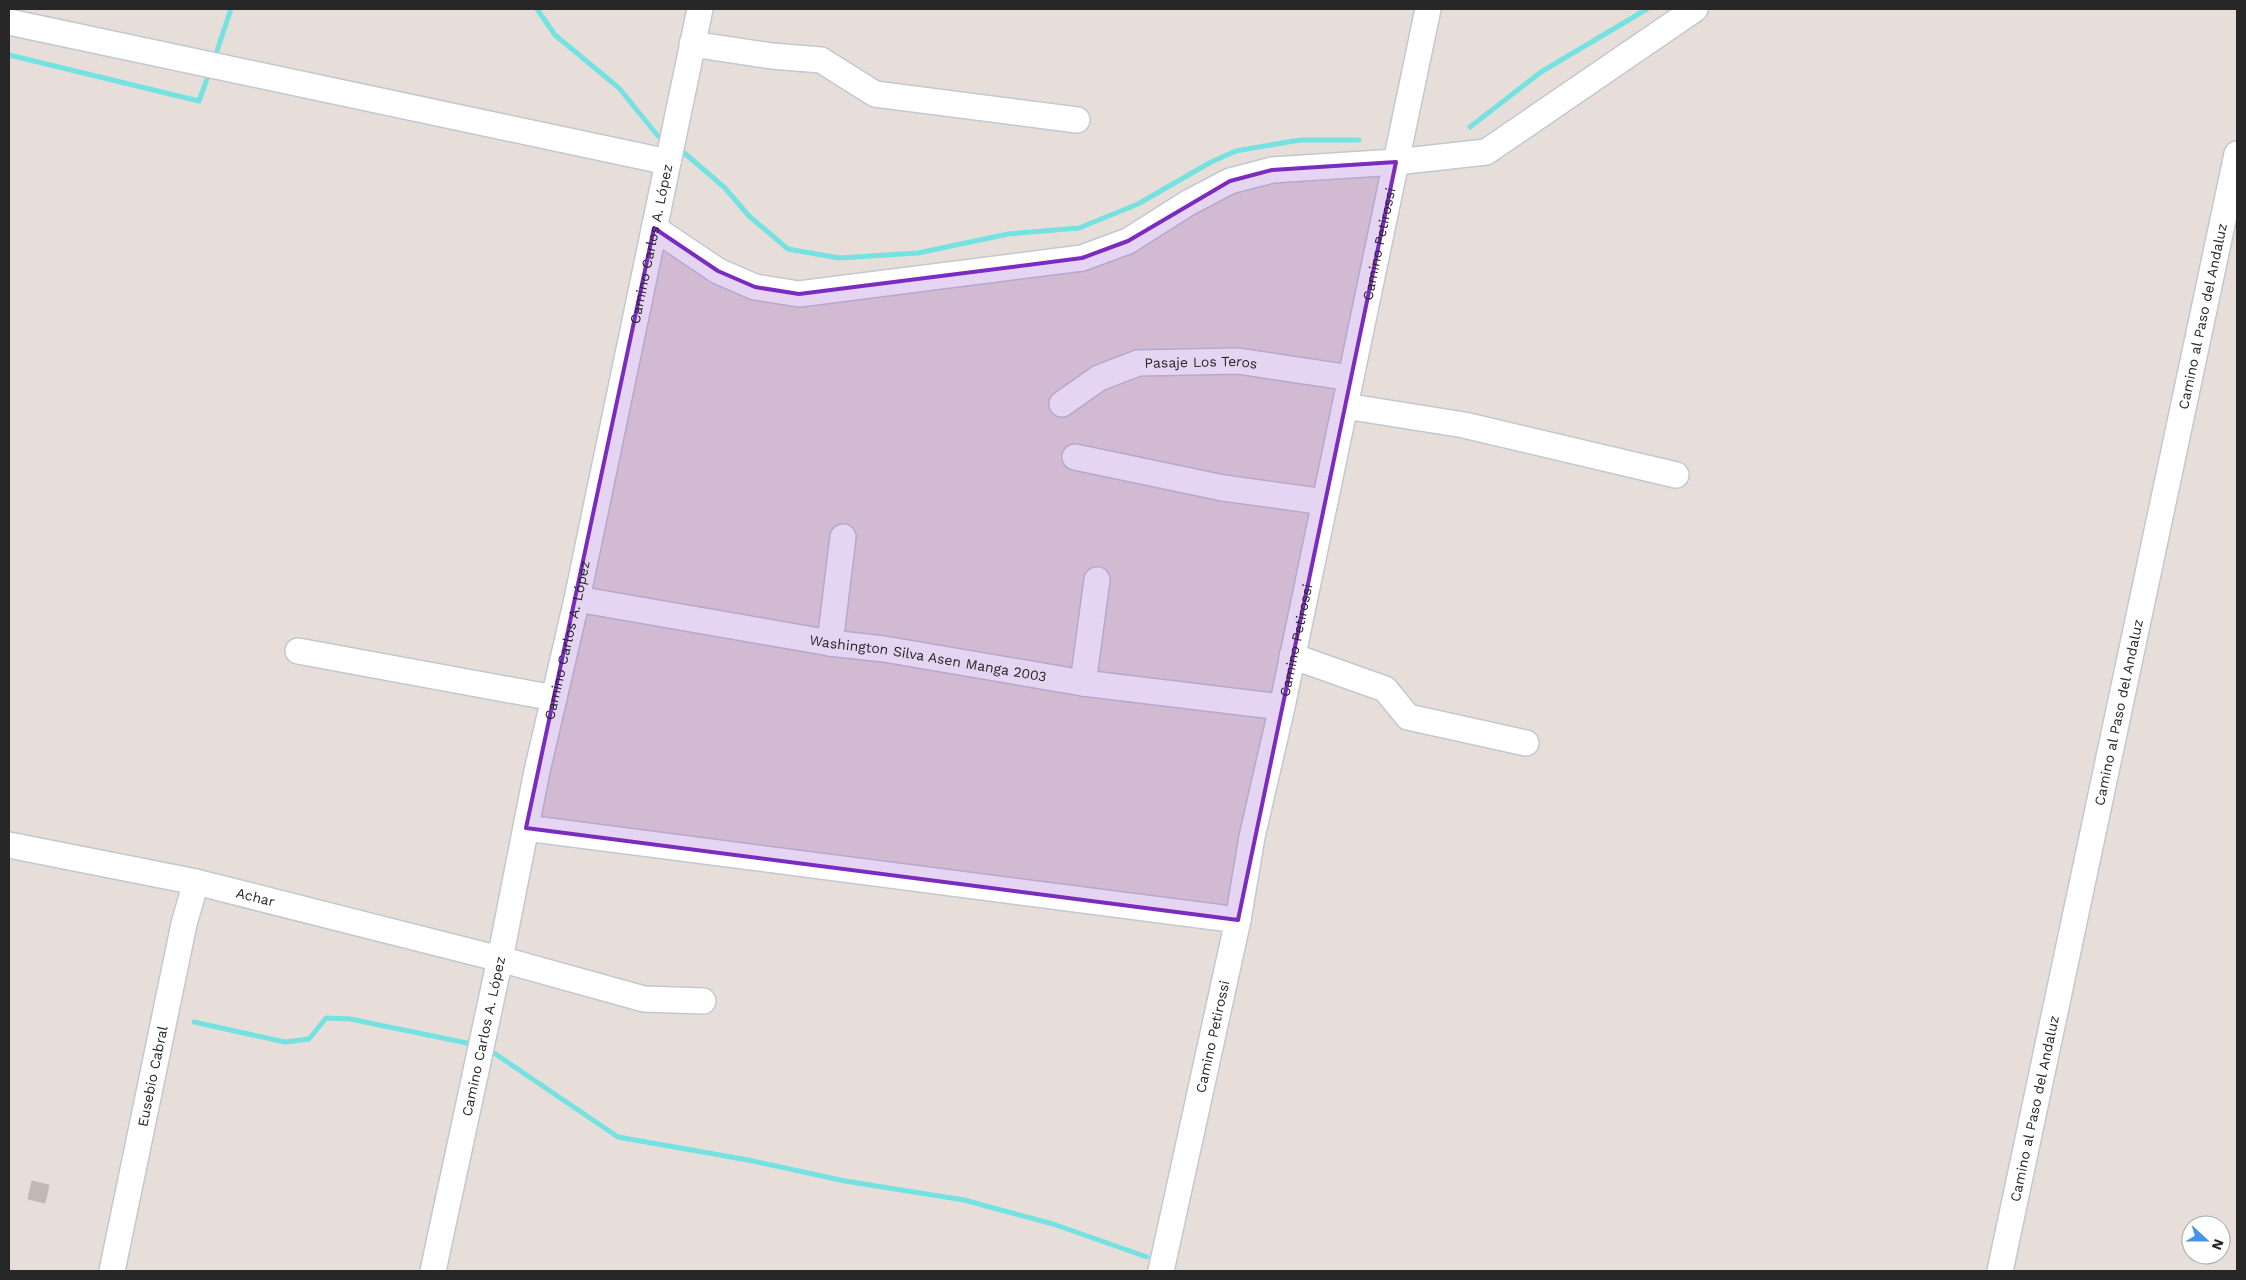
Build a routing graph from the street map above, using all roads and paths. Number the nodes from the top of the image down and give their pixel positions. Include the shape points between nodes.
1 (700, 9) edge
2 (1428, 9) edge
3 (1695, 9) edge
4 (9, 22) edge
5 (692, 44) junction
6 (1077, 120) dead end
7 (2237, 154) edge
8 (668, 162) junction
9 (1396, 162) junction
10 (654, 228) junction
11 (1350, 378) junction
12 (1062, 404) dead end
13 (1345, 406) junction
14 (1075, 457) dead end
15 (1676, 475) dead end
16 (1325, 502) junction
17 (842, 537) dead end
18 (1097, 580) dead end
19 (577, 599) junction
20 (830, 643) junction
21 (298, 651) dead end
22 (1292, 656) junction
23 (1083, 684) junction
24 (554, 698) junction
25 (1282, 707) junction
26 (1526, 743) dead end
27 (526, 828) junction
28 (9, 845) edge
29 (196, 882) junction
30 (1238, 920) junction
31 (500, 959) junction
32 (703, 1001) dead end
33 (112, 1271) edge
34 (433, 1271) edge
35 (1161, 1271) edge
36 (2000, 1271) edge

1 - 5 street, Camino Carlos A. López
2 - 9 street, Camino Petirossi
3 - 9 street via 1486,152
4 - 8 street
5 - 6 street via 821,60 875,94
5 - 8 street, Camino Carlos A. López
7 - 36 street, Camino al Paso del Andaluz
8 - 10 street, Camino Carlos A. López
9 - 10 street via 1272,170 1230,181 1188,202 1128,240 1082,258 799,294 755,287 726,274
9 - 11 street, Camino Petirossi
10 - 19 street, Camino Carlos A. López
11 - 12 street, Pasaje Los Teros via 1238,361 1138,363 1099,378
11 - 13 street, Camino Petirossi
13 - 15 street via 1464,425
13 - 16 street, Camino Petirossi
14 - 16 street via 1223,488
16 - 22 street, Camino Petirossi
17 - 20 street
18 - 23 street
19 - 20 street, Washington Silva Asen Manga 2003
19 - 24 street, Camino Carlos A. López
20 - 23 street, Washington Silva Asen Manga 2003 via 884,648
21 - 24 street
22 - 25 street, Camino Petirossi
22 - 26 street via 1385,689 1408,716
23 - 25 street, Washington Silva Asen Manga 2003
24 - 27 street, Camino Carlos A. López
25 - 30 street, Camino Petirossi via 1252,837
27 - 30 street
27 - 31 street, Camino Carlos A. López
28 - 29 street, Achar
29 - 31 street, Achar
29 - 33 street, Eusebio Cabral via 184,924
30 - 35 street, Camino Petirossi
31 - 32 street, Achar via 644,999
31 - 34 street, Camino Carlos A. López

